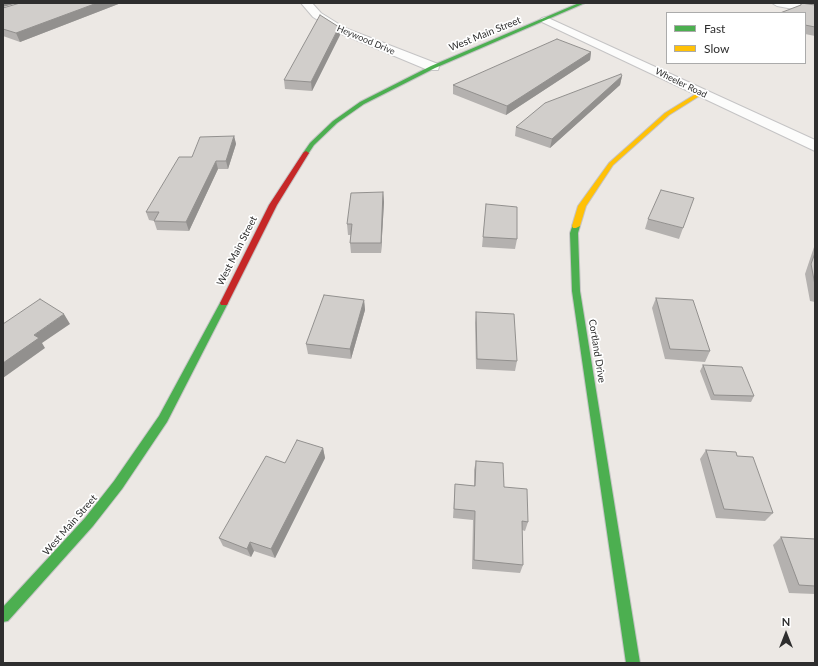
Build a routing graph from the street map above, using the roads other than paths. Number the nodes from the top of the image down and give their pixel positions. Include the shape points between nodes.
1 (306, 3) edge
2 (583, 3) edge
3 (777, 3) edge
4 (815, 10) edge
5 (546, 20) junction
6 (433, 67) junction
7 (701, 93) junction
8 (815, 146) edge
9 (3, 616) edge
10 (633, 663) edge

1 - 6 street, Heywood Drive via 317,15 341,30
2 - 5 street, West Main Street
3 - 4 street
5 - 6 street, West Main Street
5 - 7 street, Wheeler Road
6 - 9 street, West Main Street via 348,112 312,144 273,205 163,419 118,485 88,522
7 - 8 street, Wheeler Road
7 - 10 street, Cortland Drive via 667,114 611,164 582,206 574,233 576,291

